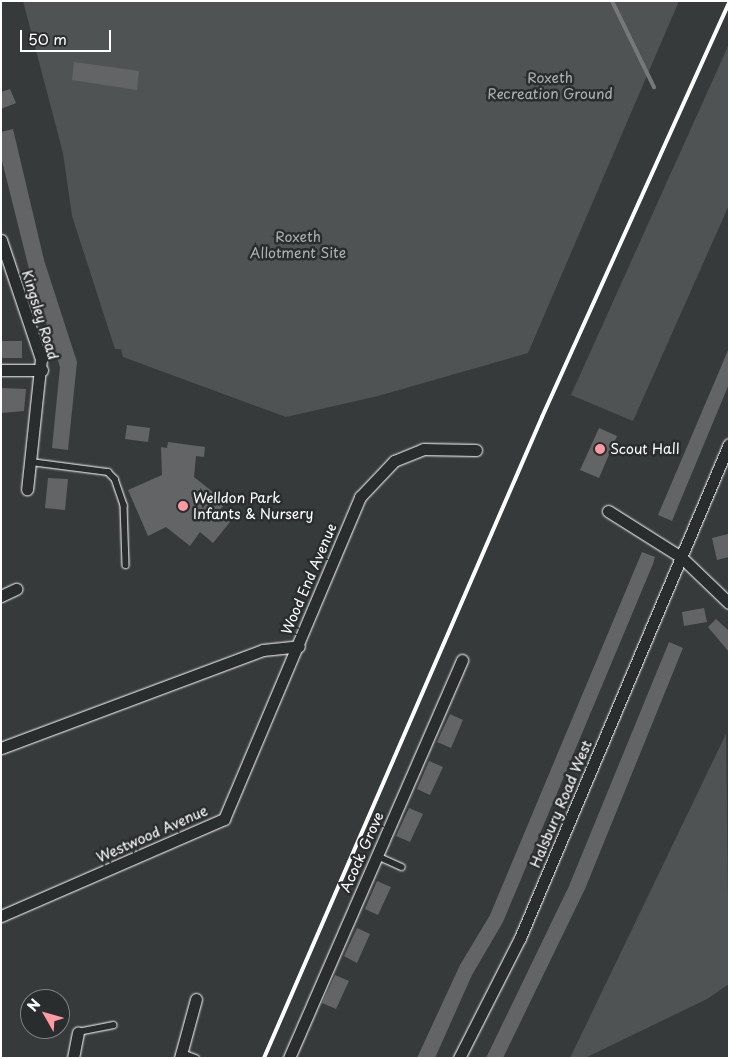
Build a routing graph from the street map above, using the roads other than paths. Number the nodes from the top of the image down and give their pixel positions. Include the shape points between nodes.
1 (1, 240) edge
2 (1, 370) edge
3 (42, 370) junction
4 (729, 444) edge
5 (476, 450) dead end
6 (31, 462) junction
7 (27, 489) dead end
8 (608, 510) dead end
9 (681, 557) junction
10 (126, 565) dead end
11 (16, 589) dead end
12 (1, 596) edge
13 (729, 603) edge
14 (298, 646) junction
15 (462, 660) dead end
16 (1, 748) edge
17 (377, 856) junction
18 (402, 867) dead end
19 (1, 916) edge
20 (196, 999) dead end
21 (113, 1025) dead end
22 (78, 1032) joint
23 (180, 1055) edge
24 (73, 1058) edge
25 (196, 1058) edge
26 (289, 1058) edge
27 (459, 1058) edge

1 - 3 street, Kingsley Road
2 - 3 street
3 - 6 street, Kingsley Road
4 - 9 street, Halsbury Road West
5 - 14 street, Wood End Avenue via 423,449 394,461 372,479 360,497
6 - 7 street, Kingsley Road
6 - 10 lane via 108,472 115,479 124,505
8 - 9 street
9 - 13 street
9 - 27 street, Halsbury Road West via 520,938
11 - 12 street
14 - 16 street, Wood End Avenue via 262,650
14 - 19 street, Westwood Avenue via 224,820
15 - 17 street, Acock Grove
17 - 18 lane
17 - 26 street, Acock Grove
20 - 23 street
21 - 22 lane
22 - 24 street
23 - 25 lane

